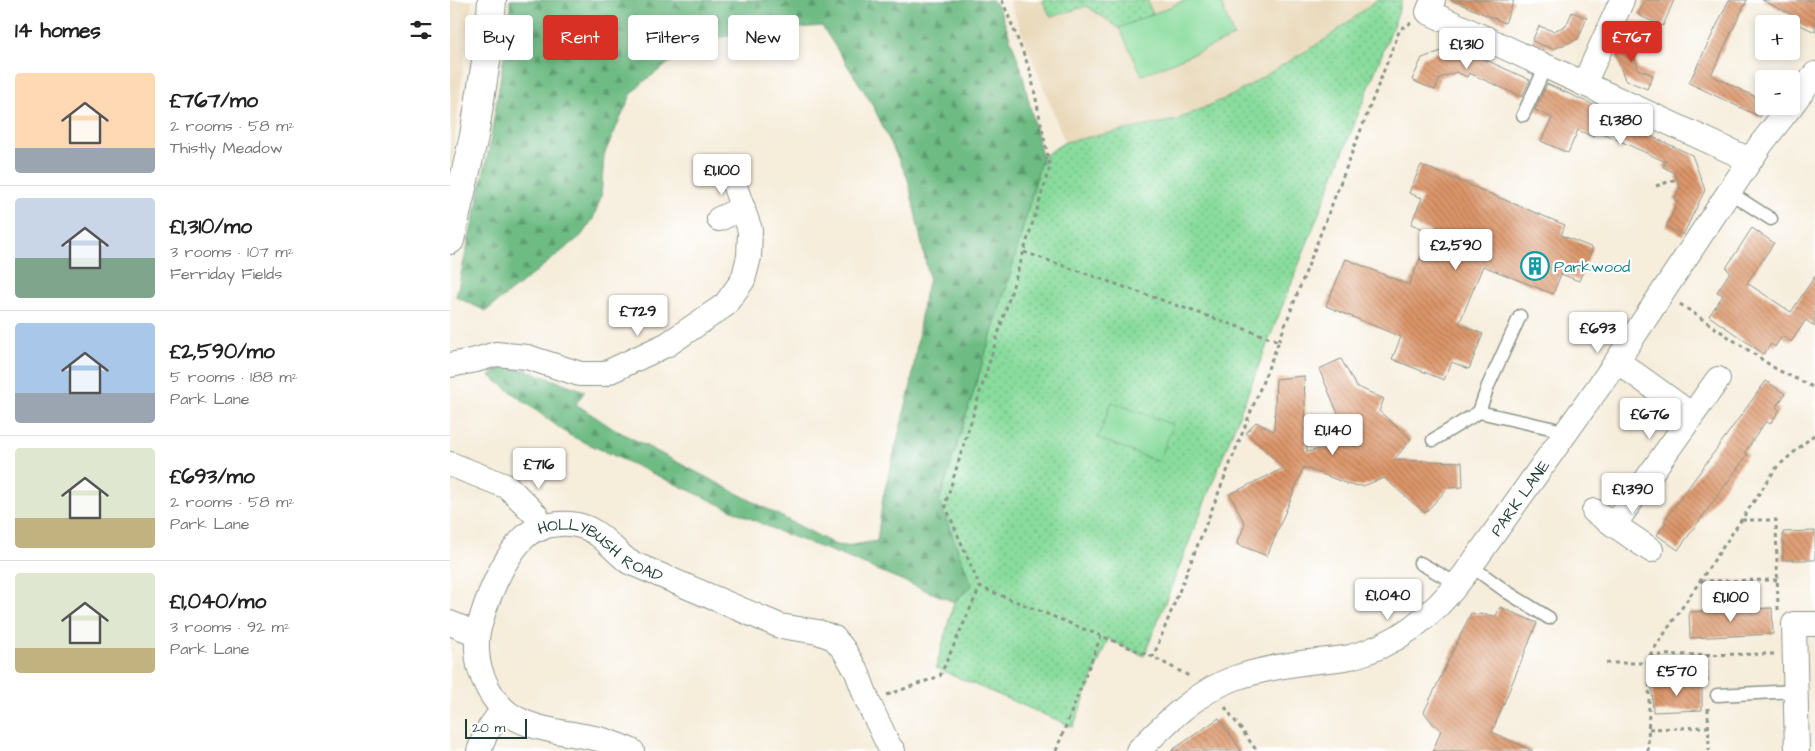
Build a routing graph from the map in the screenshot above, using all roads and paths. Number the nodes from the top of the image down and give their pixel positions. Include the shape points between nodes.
1 (492, 0) edge
2 (1002, 0) edge
3 (1622, 0) edge
4 (1430, 6) edge
5 (1546, 66) junction
6 (1815, 74) edge
7 (1584, 84) junction
8 (1800, 94) edge
9 (1523, 115) dead end
10 (1784, 115) edge
11 (1750, 160) junction
12 (732, 178) dead end
13 (1677, 179) dead end
14 (1656, 186) dead end
15 (1729, 192) junction
16 (743, 208) junction
17 (719, 219) dead end
18 (1772, 220) dead end
19 (450, 240) edge
20 (1024, 252) junction
21 (1663, 292) junction
22 (1520, 316) dead end
23 (1279, 341) junction
24 (1617, 361) junction
25 (450, 365) edge
26 (1718, 379) dead end
27 (1815, 388) edge
28 (1479, 412) junction
29 (1692, 414) junction
30 (1566, 434) junction
31 (1815, 434) edge
32 (1433, 440) dead end
33 (450, 464) edge
34 (1594, 511) dead end
35 (1741, 520) junction
36 (1614, 525) junction
37 (540, 529) junction
38 (1651, 550) dead end
39 (1420, 563) dead end
40 (1471, 566) junction
41 (1778, 580) junction
42 (1700, 581) junction
43 (1457, 584) junction
44 (980, 587) junction
45 (1549, 618) dead end
46 (450, 623) edge
47 (1804, 624) edge
48 (477, 634) junction
49 (1101, 636) junction
50 (1795, 654) junction
51 (1650, 655) junction
52 (1153, 657) junction
53 (1606, 663) dead end
54 (1650, 663) junction
55 (1213, 689) junction
56 (1795, 690) junction
57 (1717, 695) dead end
58 (868, 702) junction
59 (503, 709) junction
60 (1708, 727) dead end
61 (1649, 729) junction
62 (479, 751) edge
63 (632, 751) edge
64 (893, 751) edge
65 (1056, 751) edge
66 (1138, 751) edge
67 (1257, 751) edge
68 (1648, 751) edge
69 (1797, 751) edge

1 - 19 main road via 489,43 474,136
2 - 20 path via 1030,70 1050,167
3 - 7 street
4 - 5 street
4 - 23 path via 1400,29
5 - 7 street
5 - 9 lane
6 - 8 street, PARK LANE
7 - 11 street
10 - 11 street, PARK LANE
11 - 15 street, PARK LANE
12 - 16 street
13 - 14 path
15 - 18 lane
15 - 21 street, PARK LANE
16 - 17 street
16 - 25 street via 750,230 749,257 743,280 725,305 668,344 604,374 580,374 526,357 496,354
20 - 23 path
20 - 44 path via 945,505
21 - 24 street, PARK LANE
21 - 27 path via 1776,369
22 - 28 lane
23 - 52 path
24 - 29 street
24 - 30 street, PARK LANE
26 - 29 street
28 - 30 lane
28 - 32 lane
29 - 36 street
30 - 40 street, PARK LANE
31 - 35 path via 1778,467
33 - 37 street via 508,487 537,516
34 - 36 street
35 - 41 path via 1776,520
35 - 42 path
36 - 38 street
37 - 48 street, HOLLYBUSH ROAD via 528,534 511,552
37 - 58 street, HOLLYBUSH ROAD via 570,524 588,529 604,538 629,562 646,570 780,626 834,638 853,664
39 - 43 lane
40 - 43 street, PARK LANE
40 - 45 lane
41 - 42 path
41 - 47 path via 1778,612
42 - 51 path
43 - 55 street, PARK LANE via 1434,610 1400,636 1372,650 1325,668 1298,664 1237,678
44 - 49 path
44 - 58 path via 940,676
46 - 48 street
47 - 50 street
48 - 59 street, HOLLYBUSH ROAD via 479,665 488,689
49 - 52 path
49 - 65 path
50 - 51 path
50 - 56 street
51 - 54 path
52 - 55 path
53 - 54 path
54 - 61 path
55 - 66 street, PARK LANE via 1171,718
55 - 67 path
56 - 57 lane
56 - 69 street
58 - 64 street, HOLLYBUSH ROAD
59 - 62 street via 486,733
59 - 63 street, HOLLYBUSH ROAD via 540,728 604,740
60 - 61 path
61 - 68 path

